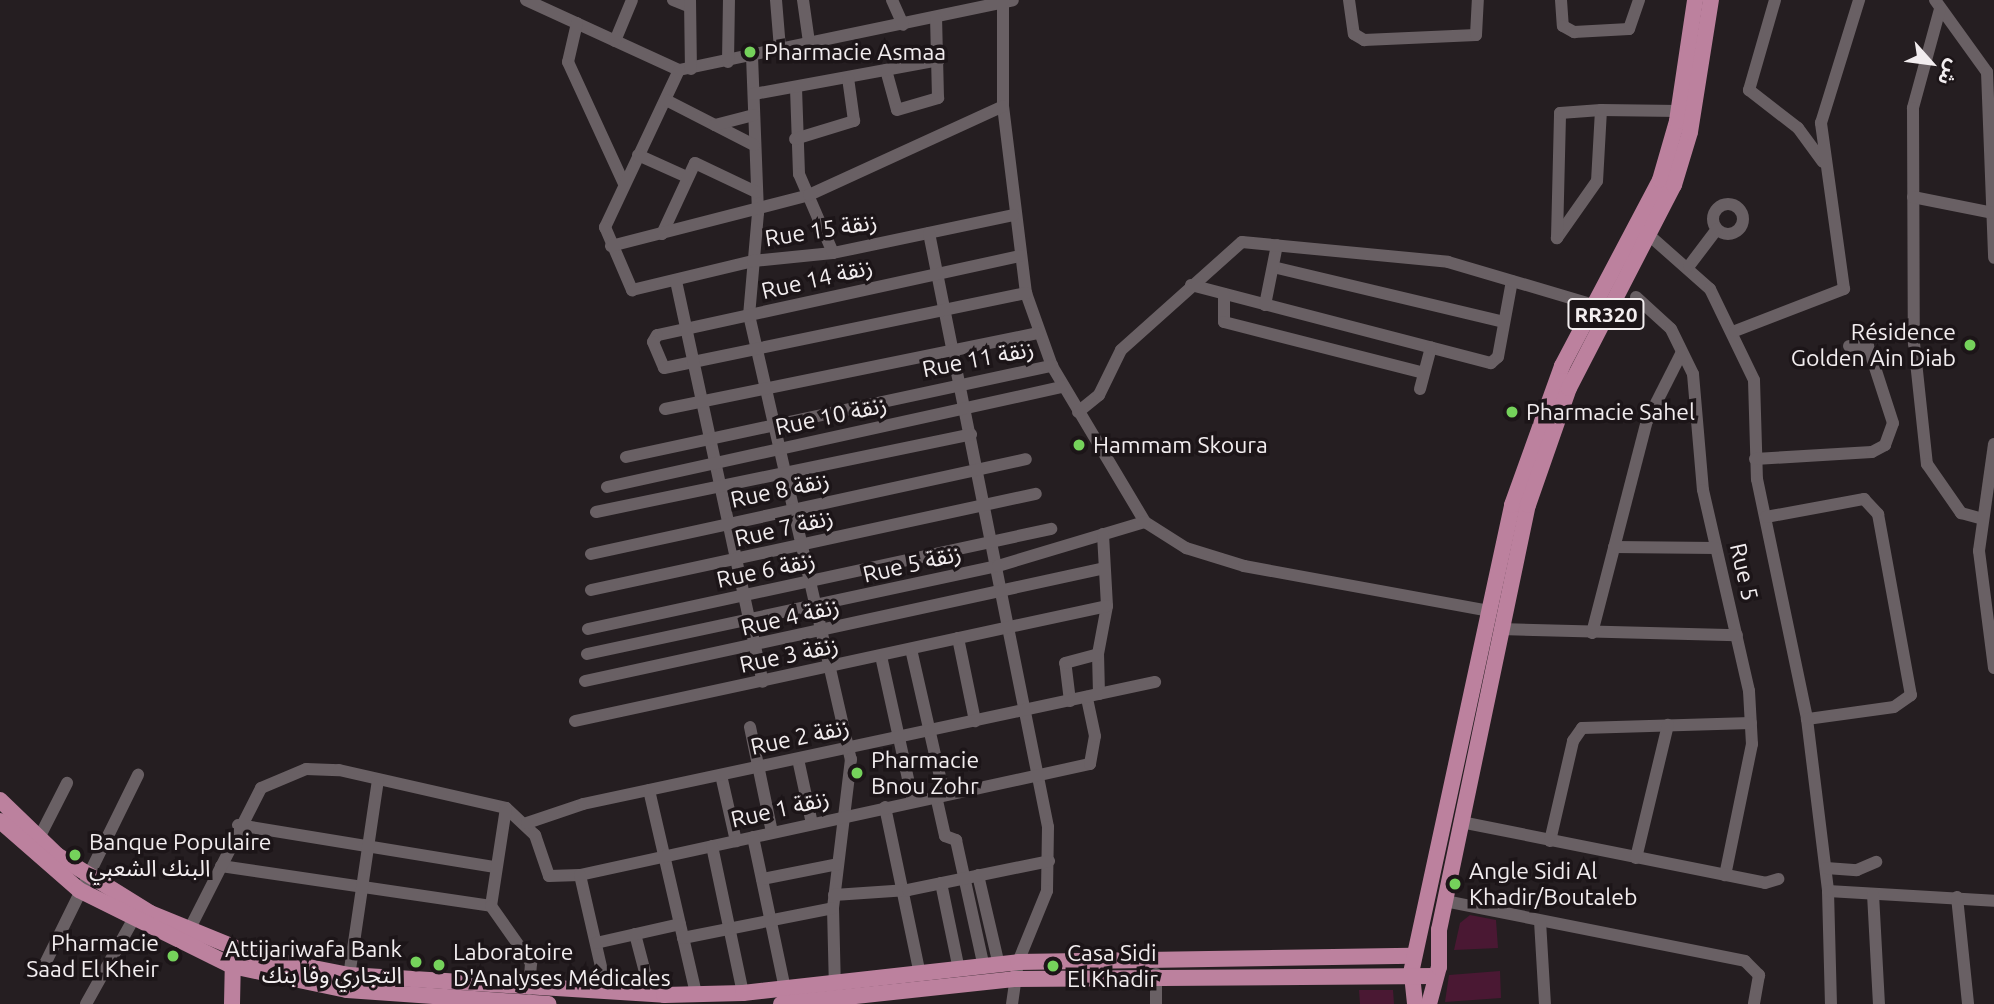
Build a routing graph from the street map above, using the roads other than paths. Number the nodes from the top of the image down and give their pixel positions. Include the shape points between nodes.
1 (526, 0) edge
2 (632, 0) edge
3 (673, 0) edge
4 (729, 0) edge
5 (776, 0) edge
6 (803, 0) edge
7 (892, 0) edge
8 (1349, 0) edge
9 (1478, 0) edge
10 (1561, 0) edge
11 (1639, 0) edge
12 (1695, 0) edge
13 (1710, 0) edge
14 (1775, 0) edge
15 (1859, 0) edge
16 (1007, 1) edge
17 (690, 4) edge
18 (1937, 4) edge
19 (936, 18) junction
20 (577, 23) junction
21 (903, 24) junction
22 (615, 41) junction
23 (808, 42) junction
24 (780, 49) junction
25 (752, 56) junction
26 (939, 60) junction
27 (728, 62) junction
28 (685, 70) junction
29 (886, 70) junction
30 (848, 78) junction
31 (796, 88) junction
32 (754, 94) junction
33 (666, 100) junction
34 (1003, 106) junction
35 (1601, 110) junction
36 (1679, 111) junction
37 (754, 115) junction
38 (1821, 123) junction
39 (715, 125) junction
40 (1798, 128) junction
41 (795, 139) junction
42 (754, 145) junction
43 (638, 155) junction
44 (1823, 163) junction
45 (687, 177) junction
46 (624, 184) junction
47 (757, 192) junction
48 (809, 195) junction
49 (1913, 197) junction
50 (758, 213) junction
51 (1993, 213) edge
52 (1013, 215) junction
53 (1717, 229) dead end
54 (929, 233) junction
55 (662, 234) junction
56 (1650, 236) junction
57 (1278, 245) junction
58 (611, 246) junction
59 (834, 253) junction
60 (1020, 256) junction
61 (1994, 258) edge
62 (753, 261) junction
63 (1689, 266) junction
64 (1273, 267) junction
65 (938, 273) junction
66 (676, 281) junction
67 (1511, 281) junction
68 (1191, 285) junction
69 (1026, 293) junction
70 (1224, 294) junction
71 (1636, 297) dead end
72 (1265, 304) junction
73 (1594, 304) junction
74 (946, 311) junction
75 (750, 316) junction
76 (1504, 322) junction
77 (687, 329) junction
78 (1735, 331) junction
79 (1037, 332) junction
80 (1849, 346) dead end
81 (1431, 347) junction
82 (954, 349) junction
83 (1682, 352) junction
84 (757, 353) junction
85 (695, 364) junction
86 (1052, 366) junction
87 (1424, 373) junction
88 (961, 382) junction
89 (1063, 387) junction
90 (765, 388) junction
91 (1420, 389) dead end
92 (704, 401) junction
93 (966, 408) junction
94 (665, 409) dead end
95 (1078, 412) junction
96 (803, 418) junction
97 (774, 425) junction
98 (971, 434) junction
99 (711, 437) junction
100 (809, 442) junction
101 (1994, 444) edge
102 (779, 448) junction
103 (626, 457) dead end
104 (1026, 459) dead end
105 (1755, 459) junction
106 (716, 462) junction
107 (978, 470) junction
108 (785, 473) junction
109 (607, 486) dead end
110 (722, 488) junction
111 (1036, 494) dead end
112 (986, 504) junction
113 (793, 509) junction
114 (596, 512) dead end
115 (1766, 517) junction
116 (1980, 518) junction
117 (730, 522) junction
118 (1145, 522) junction
119 (1051, 529) dead end
120 (1104, 534) junction
121 (993, 542) junction
122 (801, 546) junction
123 (1614, 547) junction
124 (1716, 548) junction
125 (591, 554) dead end
126 (737, 561) junction
127 (998, 566) junction
128 (1101, 569) junction
129 (809, 582) junction
130 (592, 590) dead end
131 (1003, 590) junction
132 (745, 597) junction
133 (1107, 606) junction
134 (814, 607) junction
135 (1489, 611) junction
136 (751, 621) junction
137 (1010, 626) junction
138 (588, 629) dead end
139 (1500, 629) junction
140 (819, 632) junction
141 (1592, 633) junction
142 (1737, 635) junction
143 (958, 638) junction
144 (756, 646) junction
145 (911, 649) junction
146 (587, 653) dead end
147 (1098, 654) junction
148 (881, 656) junction
149 (829, 668) junction
150 (1994, 668) edge
151 (585, 681) dead end
152 (763, 682) junction
153 (1155, 682) dead end
154 (1093, 696) junction
155 (1070, 701) junction
156 (1025, 710) junction
157 (1807, 719) junction
158 (575, 721) dead end
159 (975, 721) junction
160 (1751, 723) junction
161 (1668, 725) junction
162 (750, 727) dead end
163 (930, 731) junction
164 (901, 737) junction
165 (849, 748) junction
166 (798, 759) junction
167 (757, 768) junction
168 (138, 775) dead end
169 (722, 775) junction
170 (1037, 775) junction
171 (378, 780) junction
172 (66, 783) dead end
173 (649, 790) junction
174 (940, 795) junction
175 (0, 800) edge
176 (913, 801) junction
177 (885, 807) junction
178 (506, 808) junction
179 (845, 816) junction
180 (0, 821) edge
181 (1461, 822) junction
182 (527, 823) junction
183 (812, 824) junction
184 (238, 825) junction
185 (772, 832) junction
186 (753, 837) junction
187 (38, 838) junction
188 (736, 841) junction
189 (1550, 841) junction
190 (366, 846) junction
191 (712, 846) junction
192 (665, 857) junction
193 (1636, 858) junction
194 (1049, 861) junction
195 (1876, 862) dead end
196 (838, 864) junction
197 (221, 866) junction
198 (494, 867) junction
199 (1826, 868) junction
200 (580, 875) junction
201 (978, 875) junction
202 (1725, 875) junction
203 (963, 878) junction
204 (762, 879) junction
205 (1778, 879) dead end
206 (82, 883) junction
207 (359, 883) junction
208 (940, 883) junction
209 (902, 890) junction
210 (1828, 891) junction
211 (1873, 894) junction
212 (1957, 897) junction
213 (833, 901) junction
214 (1445, 901) junction
215 (1994, 901) edge
216 (491, 905) junction
217 (133, 920) junction
218 (771, 920) junction
219 (1541, 921) junction
220 (680, 924) junction
221 (730, 928) junction
222 (635, 934) junction
223 (186, 937) junction
224 (683, 938) junction
225 (597, 943) junction
226 (235, 949) junction
227 (1413, 955) junction
228 (1437, 958) junction
229 (232, 966) junction
230 (991, 966) junction
231 (959, 970) junction
232 (1016, 971) junction
233 (41, 972) dead end
234 (1156, 974) junction
235 (1412, 974) junction
236 (920, 975) junction
237 (1435, 976) junction
238 (529, 989) junction
239 (355, 990) edge
240 (607, 993) junction
241 (743, 993) junction
242 (696, 994) junction
243 (836, 995) edge
244 (783, 996) edge
245 (646, 998) edge
246 (478, 1002) edge
247 (86, 1004) edge
248 (232, 1004) edge
249 (549, 1004) edge
250 (1013, 1004) edge
251 (1156, 1004) edge
252 (1415, 1004) edge
253 (1429, 1004) edge
254 (1545, 1004) edge
255 (1754, 1004) edge
256 (1831, 1004) edge
257 (1879, 1004) edge
258 (1968, 1004) edge

1 - 20 street
2 - 22 street
3 - 17 street
4 - 27 street
5 - 24 street
6 - 23 street
7 - 21 street
8 - 9 street via 1353,34 1364,40 1476,35
10 - 11 street via 1563,26 1574,32 1629,29
12 - 36 main road, RR320
13 - 56 main road, RR320 via 1690,132
14 - 40 street via 1749,90
15 - 38 street
16 - 19 street
16 - 34 street
17 - 28 street
18 - 49 street via 1913,108
18 - 51 street via 1987,72
19 - 21 street
19 - 26 street
20 - 22 street
20 - 46 street via 568,62
21 - 23 street
22 - 28 street
23 - 24 street
24 - 25 street
25 - 27 street
25 - 32 street
26 - 29 street
26 - 29 street via 940,95 905,110 893,104
27 - 28 street
28 - 33 street
29 - 30 street
30 - 31 street
30 - 41 street via 853,121
31 - 32 street
31 - 41 street
32 - 37 street
33 - 39 street
33 - 43 street
34 - 48 street
34 - 52 street
35 - 35 street via 1597,181 1557,238 1557,117
35 - 36 street
36 - 73 main road, RR320 via 1651,200
37 - 39 street
37 - 42 street
38 - 40 street
38 - 44 street
39 - 42 street
40 - 44 street
41 - 48 street via 799,174
42 - 47 street
43 - 45 street
43 - 46 street
44 - 78 street via 1843,293
45 - 47 street via 699,162
45 - 55 street
46 - 58 street via 605,227
47 - 50 street
48 - 50 street
48 - 59 street
49 - 51 street
49 - 116 street via 1913,343 1924,456 1961,513
50 - 55 street
50 - 62 street
51 - 61 street
52 - 54 street, Rue 15 زنقة
52 - 60 street
53 - 63 street
54 - 59 street, Rue 15 زنقة
54 - 65 street
55 - 58 street
56 - 63 street
56 - 139 main road, RR320 via 1560,410 1525,517
57 - 64 street
57 - 67 street via 1443,261
57 - 68 street via 1236,244
58 - 66 street, Rue 15 زنقة via 628,288 637,291
59 - 62 street, Rue 15 زنقة
60 - 65 street, Rue 14 زنقة
60 - 69 street
62 - 66 street, Rue 15 زنقة
62 - 75 street
63 - 78 street
64 - 72 street
64 - 76 street
65 - 74 street
65 - 75 street, Rue 14 زنقة
66 - 77 street
67 - 73 street
67 - 76 street
68 - 70 street
68 - 95 street via 1121,350 1099,395
69 - 74 street
69 - 79 street
70 - 72 street
70 - 87 street via 1224,322
71 - 83 street, Rue 5 via 1664,320
72 - 81 street
73 - 135 main road, RR320 via 1528,453
74 - 82 street
74 - 84 street
75 - 77 street, Rue 14 زنقة
75 - 84 street
76 - 81 street via 1496,362
77 - 85 street
77 - 85 street, Rue 14 زنقة via 655,338 661,366
78 - 105 street via 1754,380
79 - 82 street
79 - 86 street
80 - 105 street via 1868,346 1893,423 1885,445 1872,452
81 - 87 street
82 - 88 street
82 - 90 street
83 - 123 street via 1647,421
83 - 124 street, Rue 5 via 1696,385 1700,467
84 - 85 street
84 - 90 street
85 - 92 street
86 - 88 street, Rue 11 زنقة
86 - 89 street
87 - 91 street
88 - 93 street
88 - 96 street, Rue 11 زنقة
89 - 93 street, Rue 10 زنقة
89 - 95 street
90 - 92 street
90 - 97 street
92 - 94 street
92 - 99 street
93 - 98 street
93 - 100 street, Rue 10 زنقة
95 - 118 street
96 - 97 street, Rue 11 زنقة
96 - 100 street
97 - 99 street, Rue 11 زنقة
97 - 102 street
98 - 107 street
98 - 108 street
99 - 103 street, Rue 11 زنقة
99 - 106 street
100 - 102 street, Rue 10 زنقة
101 - 116 street
102 - 106 street, Rue 10 زنقة
102 - 108 street
104 - 107 street, Rue 8 زنقة
105 - 115 street
106 - 109 street, Rue 10 زنقة
106 - 110 street
107 - 112 street
107 - 113 street, Rue 8 زنقة
108 - 110 street
108 - 113 street
110 - 114 street
110 - 117 street
111 - 112 street, Rue 7 زنقة
112 - 121 street
112 - 122 street, Rue 7 زنقة
113 - 117 street, Rue 8 زنقة
113 - 122 street
115 - 157 street
115 - 157 street via 1864,499 1878,514 1910,695 1898,706
116 - 150 street
117 - 125 street, Rue 8 زنقة
117 - 126 street
118 - 120 street, Rue 5 زنقة
118 - 135 street via 1186,548 1244,566
119 - 121 street, Rue 6 زنقة
120 - 127 street, Rue 5 زنقة
120 - 128 street
121 - 127 street
121 - 129 street, Rue 6 زنقة
122 - 126 street, Rue 7 زنقة
122 - 129 street
123 - 124 street
123 - 141 street
124 - 142 street, Rue 5
126 - 130 street, Rue 7 زنقة
126 - 132 street
127 - 131 street
127 - 134 street, Rue 5 زنقة
128 - 131 street, Rue 4 زنقة
128 - 133 street
129 - 132 street, Rue 6 زنقة
129 - 134 street
131 - 137 street
131 - 140 street, Rue 4 زنقة
132 - 136 street
132 - 138 street, Rue 6 زنقة
133 - 137 street, Rue 3 زنقة
133 - 147 street
134 - 136 street, Rue 5 زنقة
134 - 140 street
135 - 227 main road, RR320
136 - 144 street
136 - 146 street, Rue 5 زنقة
137 - 143 street, Rue 3 زنقة
137 - 156 street
139 - 141 street
139 - 181 main road, RR320
140 - 144 street, Rue 4 زنقة
140 - 149 street
141 - 142 street
142 - 160 street, Rue 5
143 - 145 street, Rue 3 زنقة
143 - 159 street
144 - 151 street, Rue 4 زنقة
144 - 152 street
145 - 148 street, Rue 3 زنقة
145 - 163 street
147 - 154 street
147 - 155 street via 1065,663
148 - 149 street, Rue 3 زنقة
148 - 164 street
149 - 152 street, Rue 3 زنقة
149 - 165 street
152 - 158 street, Rue 3 زنقة
153 - 154 street, Rue 2 زنقة
154 - 155 street, Rue 2 زنقة
154 - 170 street, Rue 1 زنقة via 1094,759
155 - 156 street, Rue 2 زنقة
156 - 159 street, Rue 2 زنقة
156 - 170 street
157 - 199 street
159 - 163 street, Rue 2 زنقة
160 - 161 street
160 - 202 street, Rue 5
161 - 189 street via 1588,725 1576,733
161 - 193 street
162 - 167 street
163 - 164 street, Rue 2 زنقة
163 - 174 street
164 - 165 street, Rue 2 زنقة
164 - 176 street
165 - 166 street, Rue 2 زنقة
165 - 179 street
166 - 167 street, Rue 2 زنقة
166 - 183 street
167 - 169 street, Rue 2 زنقة
167 - 185 street
168 - 206 street
169 - 173 street, Rue 2 زنقة
169 - 188 street
170 - 174 street, Rue 1 زنقة
170 - 194 street
171 - 178 street
171 - 184 street via 322,768 294,773 261,788
171 - 190 street
172 - 187 street
173 - 182 street, Rue 2 زنقة via 583,804
173 - 192 street
174 - 176 street, Rue 1 زنقة
174 - 203 street
175 - 187 main road
176 - 177 street, Rue 1 زنقة
177 - 179 street, Rue 1 زنقة
177 - 209 street
178 - 182 street
178 - 198 street
179 - 183 street, Rue 1 زنقة
179 - 196 street
180 - 206 main road
181 - 189 street
181 - 214 main road, RR320
182 - 200 street, Rue 1 زنقة via 549,876
183 - 185 street, Rue 1 زنقة
184 - 190 street
184 - 197 street
185 - 186 street, Rue 1 زنقة
186 - 188 street, Rue 1 زنقة
186 - 204 street
187 - 206 main road
188 - 191 street, Rue 1 زنقة
189 - 193 street
190 - 198 street
190 - 207 street
191 - 192 street, Rue 1 زنقة
191 - 221 street
192 - 200 street, Rue 1 زنقة
192 - 220 street
193 - 202 street
194 - 201 street
194 - 232 street via 1044,903
195 - 199 street via 1857,870
196 - 204 street
196 - 213 street
197 - 207 street
197 - 223 street
198 - 216 street
199 - 210 street
200 - 225 street
201 - 203 street
201 - 230 street
202 - 205 street
203 - 208 street
203 - 230 street
204 - 218 street
206 - 217 main road
206 - 223 main road
206 - 233 street
207 - 216 street
207 - 239 street
208 - 209 street
208 - 231 street
209 - 213 street
209 - 236 street
210 - 211 street
210 - 256 street
211 - 212 street
211 - 257 street
212 - 215 street
212 - 258 street
213 - 218 street
213 - 243 street
214 - 219 street
214 - 228 main road, RR320
216 - 238 street via 531,963
217 - 223 main road
217 - 247 street
218 - 221 street
218 - 244 street
219 - 254 street
219 - 255 street via 1735,959 1758,972
220 - 222 street
220 - 224 street
221 - 224 street
221 - 241 street
222 - 225 street
222 - 245 street
223 - 226 main road
223 - 229 main road
224 - 242 street
225 - 240 street
226 - 229 main road
226 - 239 main road
227 - 228 main road via 1427,950
227 - 232 main road
227 - 235 main road, RR320
228 - 237 main road, RR320
229 - 239 main road
229 - 248 main road
230 - 231 main road
230 - 232 main road
231 - 236 main road
232 - 234 main road
232 - 243 main road
232 - 250 street
234 - 235 main road
234 - 251 street
235 - 237 main road via 1424,981
235 - 252 main road, RR320
236 - 243 main road
237 - 253 main road, RR320
238 - 239 main road
238 - 240 main road
239 - 246 main road
240 - 245 main road
241 - 242 main road
241 - 244 main road
242 - 245 main road
243 - 244 main road
246 - 249 main road

